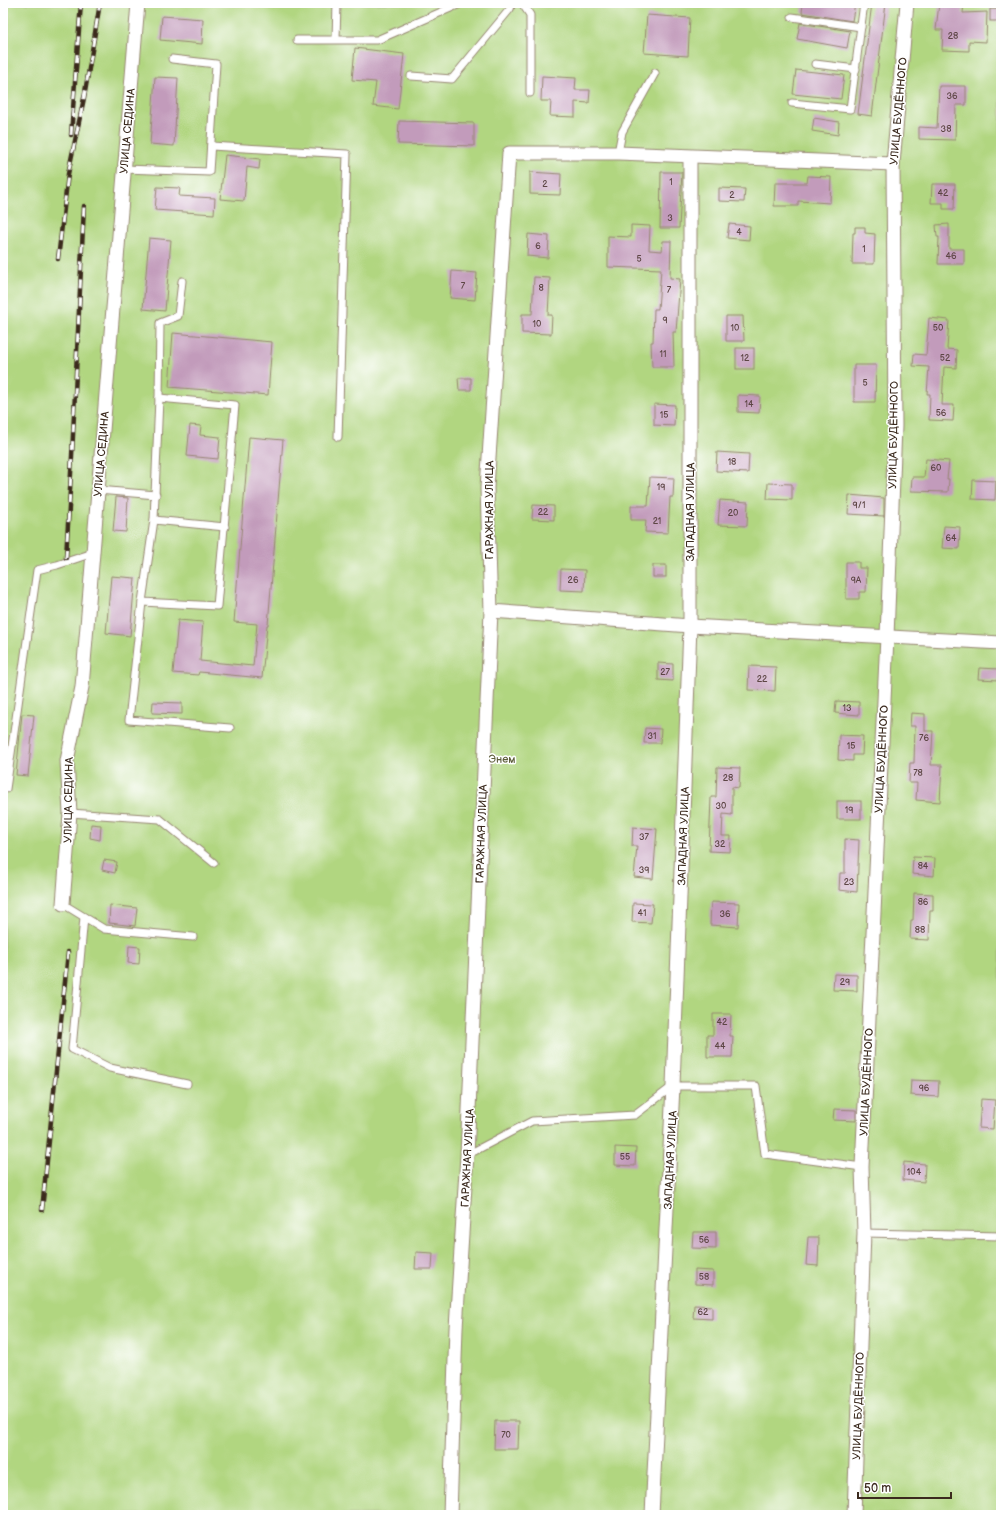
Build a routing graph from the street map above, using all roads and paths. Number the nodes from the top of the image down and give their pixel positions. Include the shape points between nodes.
1 (138, 3) edge
2 (336, 3) edge
3 (462, 3) edge
4 (512, 3) edge
5 (522, 3) edge
6 (864, 3) edge
7 (907, 3) edge
8 (792, 17) dead end
9 (861, 28) junction
10 (336, 39) junction
11 (297, 40) dead end
12 (172, 59) dead end
13 (815, 64) dead end
14 (856, 69) junction
15 (655, 73) dead end
16 (411, 76) dead end
17 (530, 93) dead end
18 (792, 103) dead end
19 (211, 146) junction
20 (618, 153) junction
21 (690, 157) junction
22 (893, 164) junction
23 (124, 169) junction
24 (182, 281) dead end
25 (159, 398) junction
26 (338, 437) dead end
27 (98, 490) junction
28 (156, 495) junction
29 (154, 520) junction
30 (225, 528) junction
31 (93, 553) junction
32 (142, 602) junction
33 (490, 611) junction
34 (690, 626) junction
35 (887, 637) junction
36 (1001, 643) edge
37 (230, 728) dead end
38 (6, 789) dead end
39 (70, 813) junction
40 (214, 863) dead end
41 (63, 904) joint
42 (84, 917) junction
43 (193, 937) dead end
44 (187, 1084) dead end
45 (673, 1086) junction
46 (467, 1155) junction
47 (862, 1168) junction
48 (864, 1233) junction
49 (1001, 1236) edge
50 (450, 1515) edge
51 (652, 1515) edge
52 (854, 1515) edge

1 - 23 street, УЛИЦА СЕДИНА
2 - 10 lane
3 - 10 lane via 377,40
4 - 16 lane via 452,79
5 - 17 lane via 530,15
6 - 9 lane
7 - 22 street, УЛИЦА БУДЁННОГО
8 - 9 lane
9 - 14 lane
10 - 11 lane
12 - 19 lane via 216,64
13 - 14 lane
14 - 18 lane via 850,109
15 - 20 lane via 622,132
19 - 23 lane via 209,172
19 - 26 lane via 347,154
20 - 21 street
20 - 33 street, ГАРАЖНАЯ УЛИЦА via 509,153 487,488
21 - 22 street
21 - 34 street, ЗАПАДНАЯ УЛИЦА
22 - 35 street, УЛИЦА БУДЁННОГО via 895,426
23 - 27 street, УЛИЦА СЕДИНА
24 - 25 lane via 178,316 160,323
25 - 28 lane
25 - 30 lane via 235,405
27 - 28 lane
27 - 31 street, УЛИЦА СЕДИНА
28 - 29 lane
29 - 30 lane
29 - 32 lane
30 - 32 lane via 217,606
31 - 38 lane via 37,570
31 - 39 street, УЛИЦА СЕДИНА via 82,687 67,761
32 - 37 lane via 129,720
33 - 34 street
33 - 46 street, ГАРАЖНАЯ УЛИЦА
34 - 35 street
34 - 45 street, ЗАПАДНАЯ УЛИЦА
35 - 36 street
35 - 47 street, УЛИЦА БУДЁННОГО
39 - 40 lane via 160,819
39 - 41 street, УЛИЦА СЕДИНА
41 - 42 lane
42 - 43 lane via 104,929
42 - 44 lane via 72,1049 110,1068
45 - 46 lane via 635,1115 532,1120
45 - 47 lane via 756,1086 765,1154
45 - 51 street, ЗАПАДНАЯ УЛИЦА
46 - 50 street, ГАРАЖНАЯ УЛИЦА via 456,1328
47 - 48 street, УЛИЦА БУДЁННОГО
48 - 49 lane
48 - 52 street, УЛИЦА БУДЁННОГО

